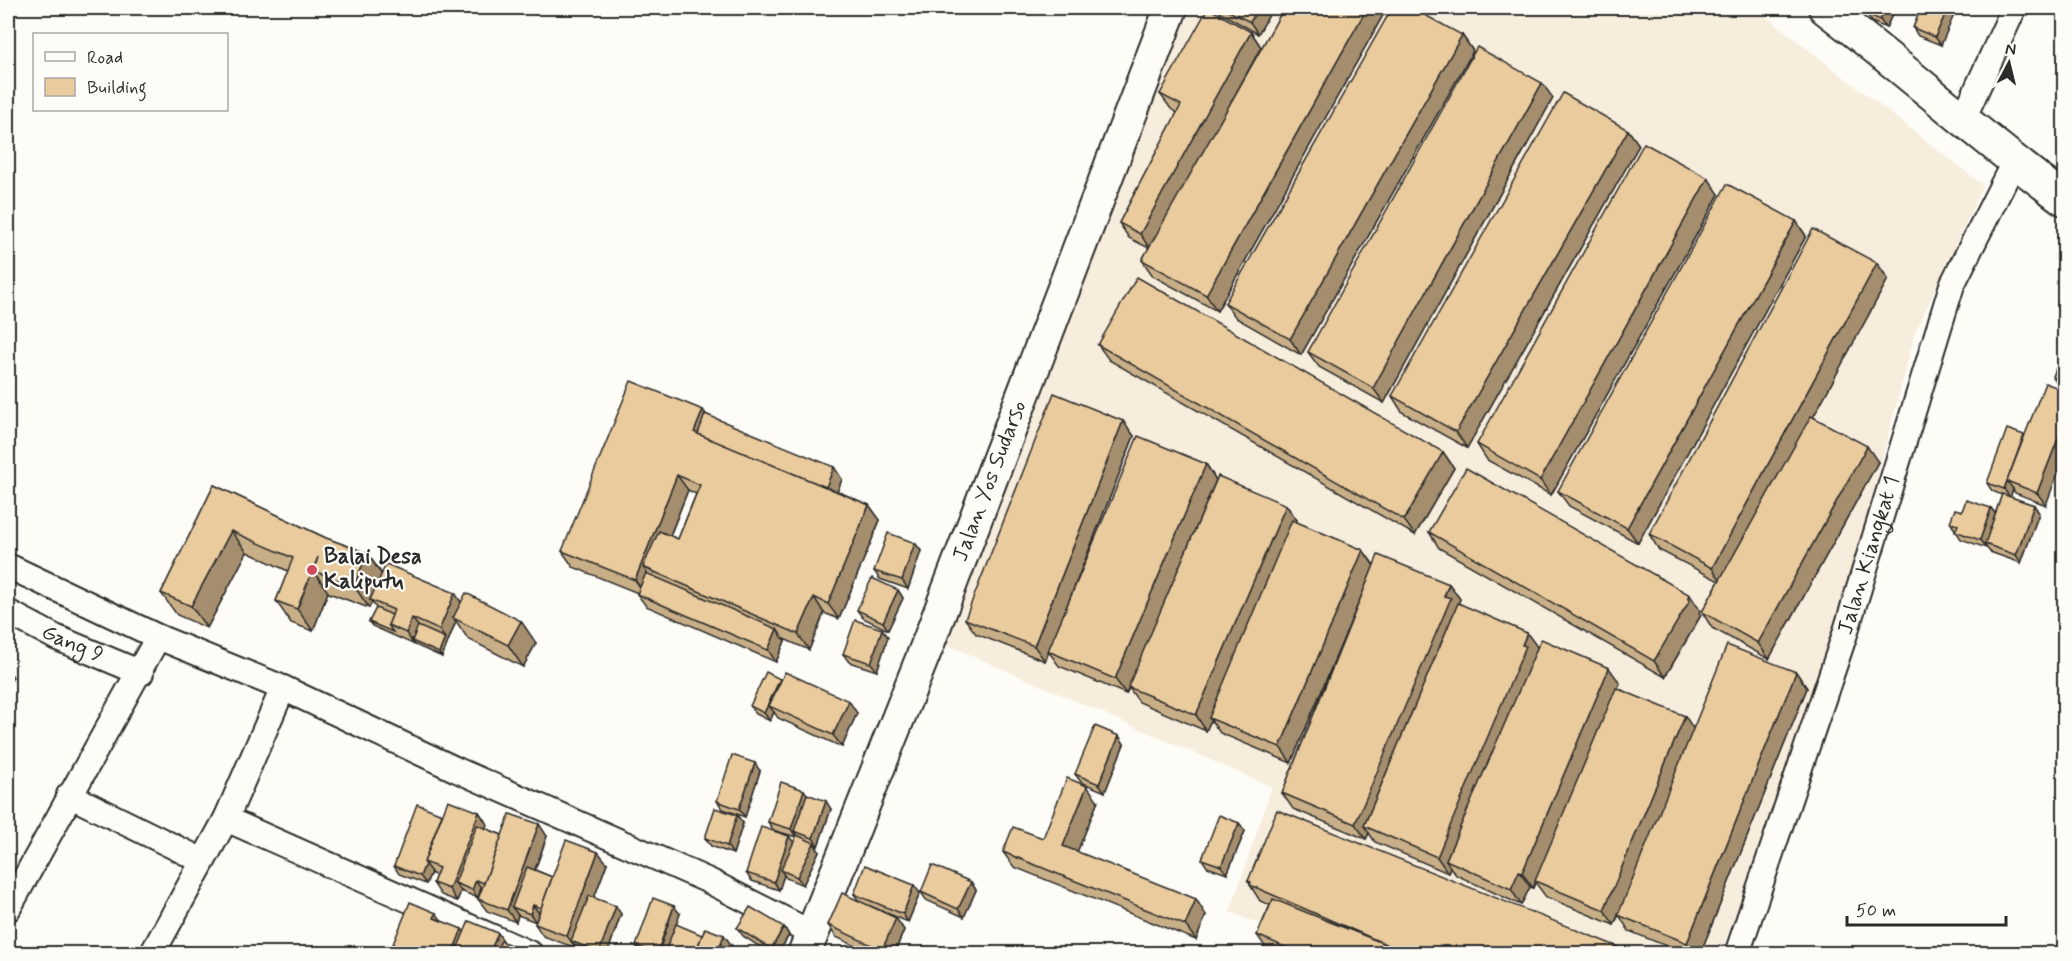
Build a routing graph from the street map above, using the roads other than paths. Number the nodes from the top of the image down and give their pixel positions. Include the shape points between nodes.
1 (1171, 8) edge
2 (1825, 8) edge
3 (2014, 8) edge
4 (1964, 117) junction
5 (2014, 162) junction
6 (2064, 199) edge
7 (8, 566) edge
8 (8, 612) edge
9 (158, 637) junction
10 (141, 673) junction
11 (283, 688) junction
12 (69, 795) junction
13 (226, 819) junction
14 (201, 860) junction
15 (16, 871) edge
16 (8, 909) edge
17 (807, 943) edge
18 (152, 954) edge
19 (531, 954) edge
20 (1737, 954) edge

1 - 17 street, Jalan Yos Sudarso via 927,646
2 - 4 street
3 - 4 street
4 - 5 street
5 - 6 street
5 - 20 street, Jalan Kiangkat 1 via 1952,285 1845,634
7 - 9 street
8 - 10 street, Gang 9 via 55,637
9 - 10 street
9 - 11 street
10 - 12 street
11 - 13 street
11 - 17 street via 457,770 709,880
12 - 14 street
12 - 15 street
13 - 14 street
13 - 19 street
14 - 18 street
15 - 16 street

